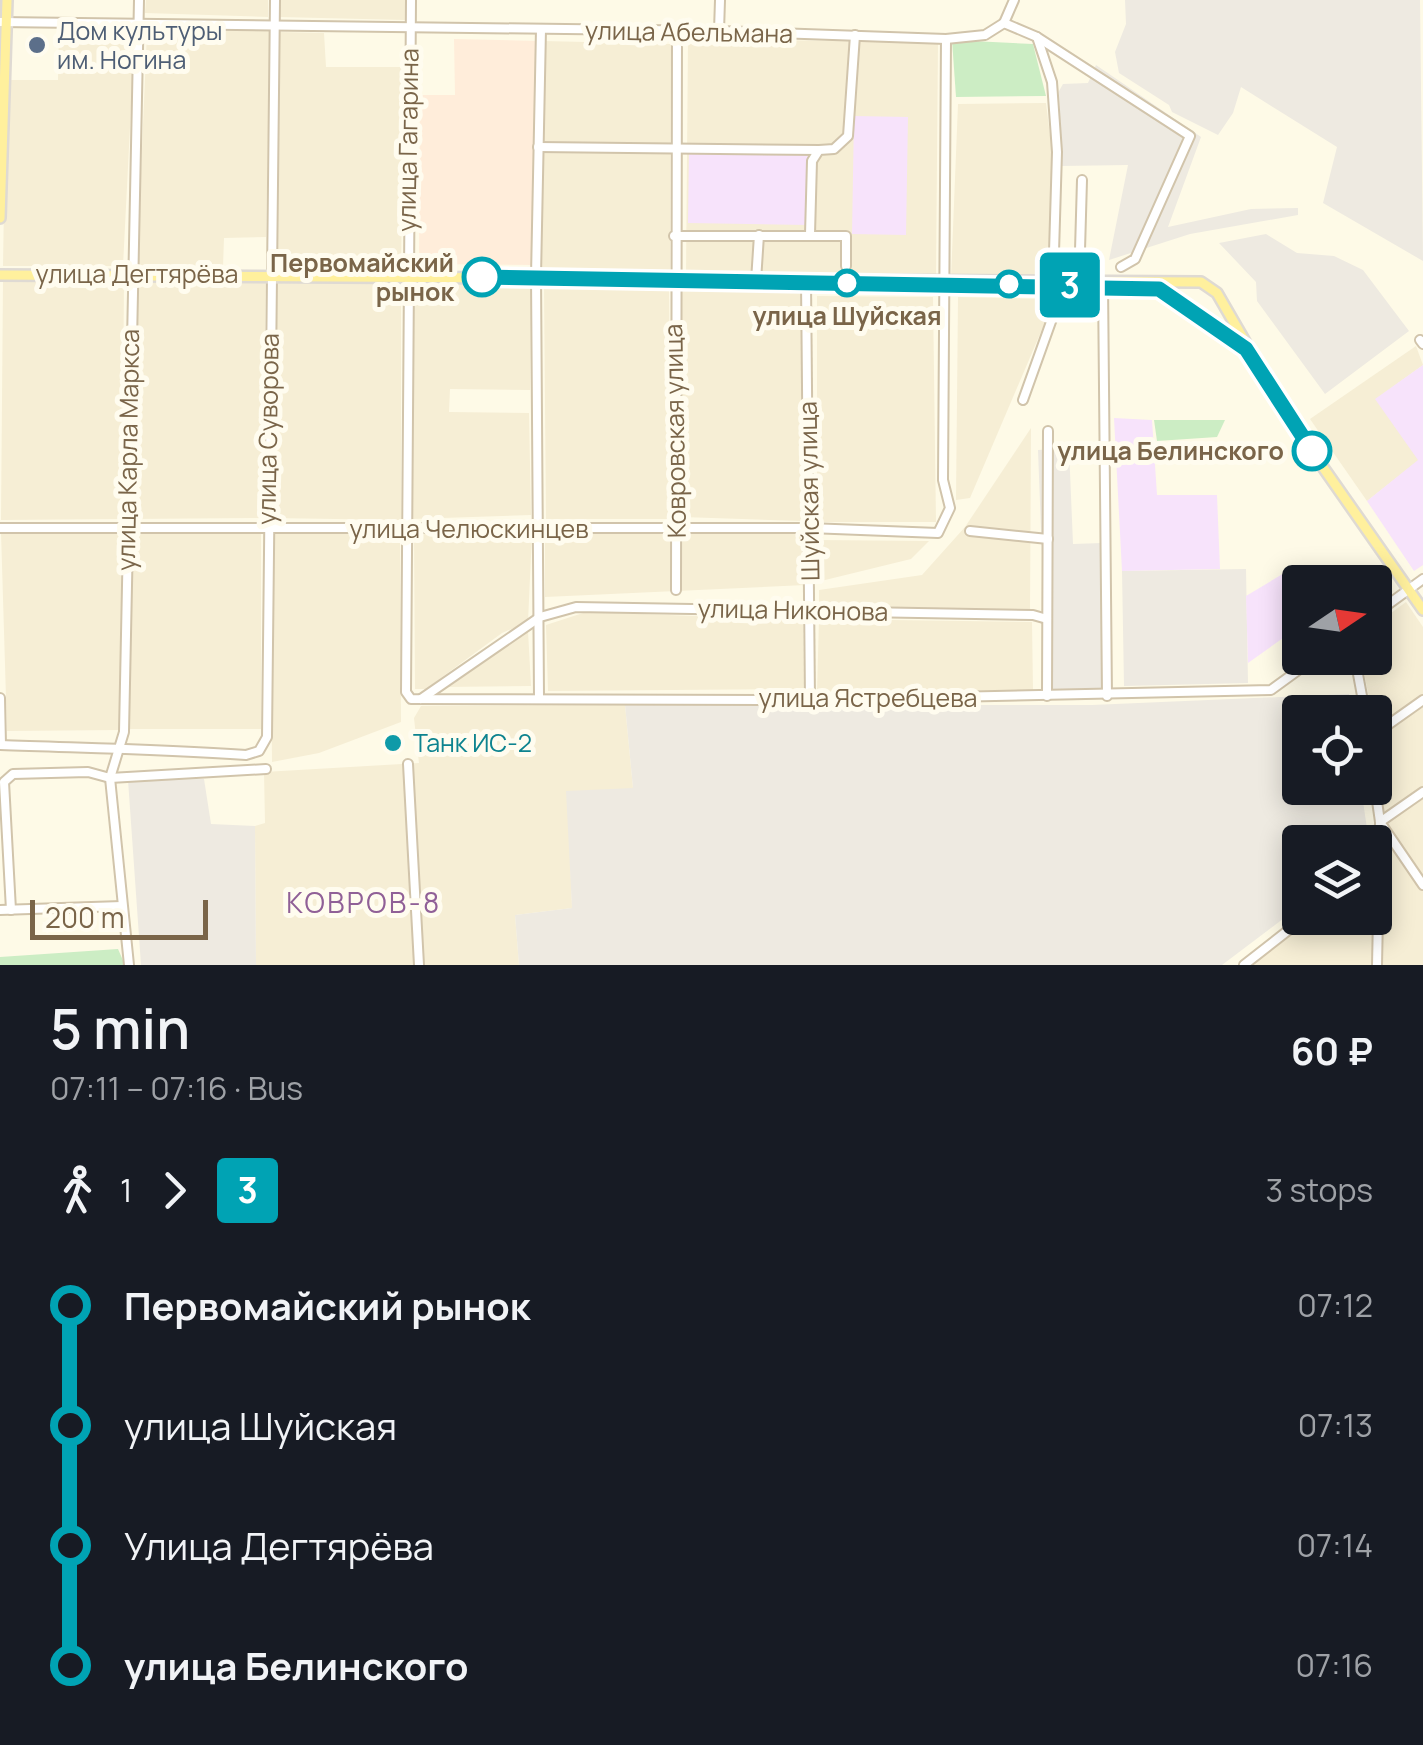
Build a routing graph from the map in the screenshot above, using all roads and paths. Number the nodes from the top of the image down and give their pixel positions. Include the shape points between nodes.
1 (7, 0) edge
2 (139, 0) edge
3 (275, 0) edge
4 (411, 0) edge
5 (720, 0) edge
6 (1014, 0) edge
7 (3, 22) edge
8 (138, 22) junction
9 (1004, 23) junction
10 (275, 24) junction
11 (410, 26) junction
12 (541, 29) junction
13 (719, 31) junction
14 (677, 32) junction
15 (855, 35) junction
16 (1037, 36) junction
17 (946, 39) junction
18 (538, 147) junction
19 (676, 148) junction
20 (819, 150) junction
21 (1082, 180) dead end
22 (0, 218) edge
23 (810, 234) junction
24 (759, 235) junction
25 (674, 236) junction
26 (846, 266) dead end
27 (1120, 267) dead end
28 (0, 274) edge
29 (132, 274) junction
30 (272, 274) junction
31 (536, 276) junction
32 (406, 277) junction
33 (674, 280) junction
34 (756, 281) junction
35 (806, 282) junction
36 (1200, 282) junction
37 (943, 284) junction
38 (1088, 284) junction
39 (1103, 284) junction
40 (1115, 284) junction
41 (1051, 285) junction
42 (1219, 297) junction
43 (1190, 309) junction
44 (1201, 316) junction
45 (1246, 349) junction
46 (1023, 400) dead end
47 (1048, 431) dead end
48 (0, 528) edge
49 (126, 528) junction
50 (266, 528) junction
51 (677, 528) junction
52 (808, 528) junction
53 (407, 529) junction
54 (540, 529) junction
55 (970, 531) dead end
56 (1048, 539) junction
57 (1423, 579) edge
58 (676, 590) dead end
59 (1408, 590) junction
60 (1392, 602) edge
61 (1423, 610) edge
62 (811, 611) junction
63 (540, 617) junction
64 (1047, 619) junction
65 (1291, 675) edge
66 (1047, 696) junction
67 (1107, 696) junction
68 (0, 698) edge
69 (539, 698) junction
70 (416, 699) junction
71 (810, 700) junction
72 (1423, 700) edge
73 (1392, 722) edge
74 (0, 745) edge
75 (117, 750) junction
76 (223, 754) junction
77 (408, 764) dead end
78 (266, 769) dead end
79 (210, 771) junction
80 (110, 778) junction
81 (1423, 792) edge
82 (1378, 805) edge
83 (1380, 822) junction
84 (1380, 825) edge
85 (1423, 885) edge
86 (122, 906) junction
87 (0, 910) edge
88 (11, 910) junction
89 (1282, 935) edge
90 (1377, 935) edge
91 (129, 965) edge
92 (419, 965) edge
93 (1244, 965) edge
94 (1377, 965) edge

1 - 7 main road
2 - 8 street, улица Карла Маркса
3 - 10 street, улица Суворова
4 - 11 street, улица Гагарина
5 - 13 street
6 - 9 street
7 - 8 street, улица Абельмана
7 - 22 main road
8 - 10 street, улица Абельмана
8 - 29 street, улица Карла Маркса
9 - 16 street
9 - 17 street, улица Абельмана via 985,35
10 - 11 street, улица Абельмана
10 - 30 street, улица Суворова
11 - 12 street, улица Абельмана
11 - 32 street, улица Гагарина
12 - 14 street, улица Абельмана
12 - 18 street
13 - 14 street, улица Абельмана
13 - 15 street, улица Абельмана
14 - 19 street, Ковровская улица
15 - 17 street, улица Абельмана
15 - 20 street via 848,136 834,149
16 - 27 street via 1190,136 1135,259
16 - 41 street via 1052,82 1057,152
17 - 37 street
18 - 19 street
18 - 31 street
19 - 20 street
19 - 25 street, Ковровская улица
20 - 23 street via 812,160
21 - 38 street via 1080,250
23 - 24 street
23 - 26 street via 846,236
24 - 25 street
24 - 34 street
25 - 33 street, Ковровская улица
28 - 29 main road, улица Дегтярёва
29 - 30 main road, улица Дегтярёва
29 - 49 street, улица Карла Маркса
30 - 32 main road, улица Дегтярёва
30 - 50 street, улица Суворова
31 - 32 main road, улица Дегтярёва
31 - 33 main road, улица Дегтярёва
31 - 54 street
32 - 53 street, улица Гагарина
33 - 34 main road, улица Дегтярёва
33 - 51 street, Ковровская улица
34 - 35 main road, улица Дегтярёва
35 - 37 main road, улица Дегтярёва
35 - 52 street, Шуйская улица
36 - 40 main road
36 - 42 main road
36 - 43 main road via 1188,289
37 - 41 main road, улица Дегтярёва
37 - 52 street, улица Челюскинцев via 943,480 950,508 938,533
38 - 39 main road, улица Дегтярёва
38 - 41 main road, улица Дегтярёва
39 - 40 main road, улица Дегтярёва
39 - 67 street
40 - 43 main road via 1159,289
41 - 46 street via 1052,319
42 - 44 main road via 1216,310
42 - 45 main road
43 - 44 main road
44 - 45 main road
45 - 59 main road
47 - 56 street
48 - 49 street, улица Челюскинцев
49 - 50 street, улица Челюскинцев
49 - 75 street, улица Карла Маркса via 124,732
50 - 53 street, улица Челюскинцев
50 - 76 street, улица Суворова via 267,737 259,751
51 - 52 street, улица Челюскинцев
51 - 54 street, улица Челюскинцев
51 - 58 street, Ковровская улица
52 - 62 street, Шуйская улица
53 - 54 street, улица Челюскинцев
53 - 70 street, улица Гагарина via 406,692
54 - 63 street
55 - 56 street
56 - 64 street
57 - 59 street
59 - 60 street
59 - 61 main road
62 - 63 street, улица Никонова via 576,606
62 - 64 street, улица Никонова
62 - 71 street, Шуйская улица
63 - 69 street
63 - 70 street
64 - 66 street
65 - 67 street, улица Ястребцева via 1270,690
66 - 67 street, улица Ястребцева
66 - 71 street, улица Ястребцева
68 - 74 street
69 - 70 street, улица Ястребцева
69 - 71 street, улица Ястребцева
72 - 73 street
74 - 75 street
75 - 76 street
75 - 80 street, улица Карла Маркса
76 - 79 street
77 - 92 street
78 - 79 street
79 - 80 street
80 - 86 street, улица Карла Маркса
80 - 88 street via 88,772 13,774 4,782
81 - 83 street
82 - 83 street
83 - 84 street
83 - 85 street
86 - 88 street
86 - 91 street, улица Карла Маркса
87 - 88 street
89 - 93 street
90 - 94 street

